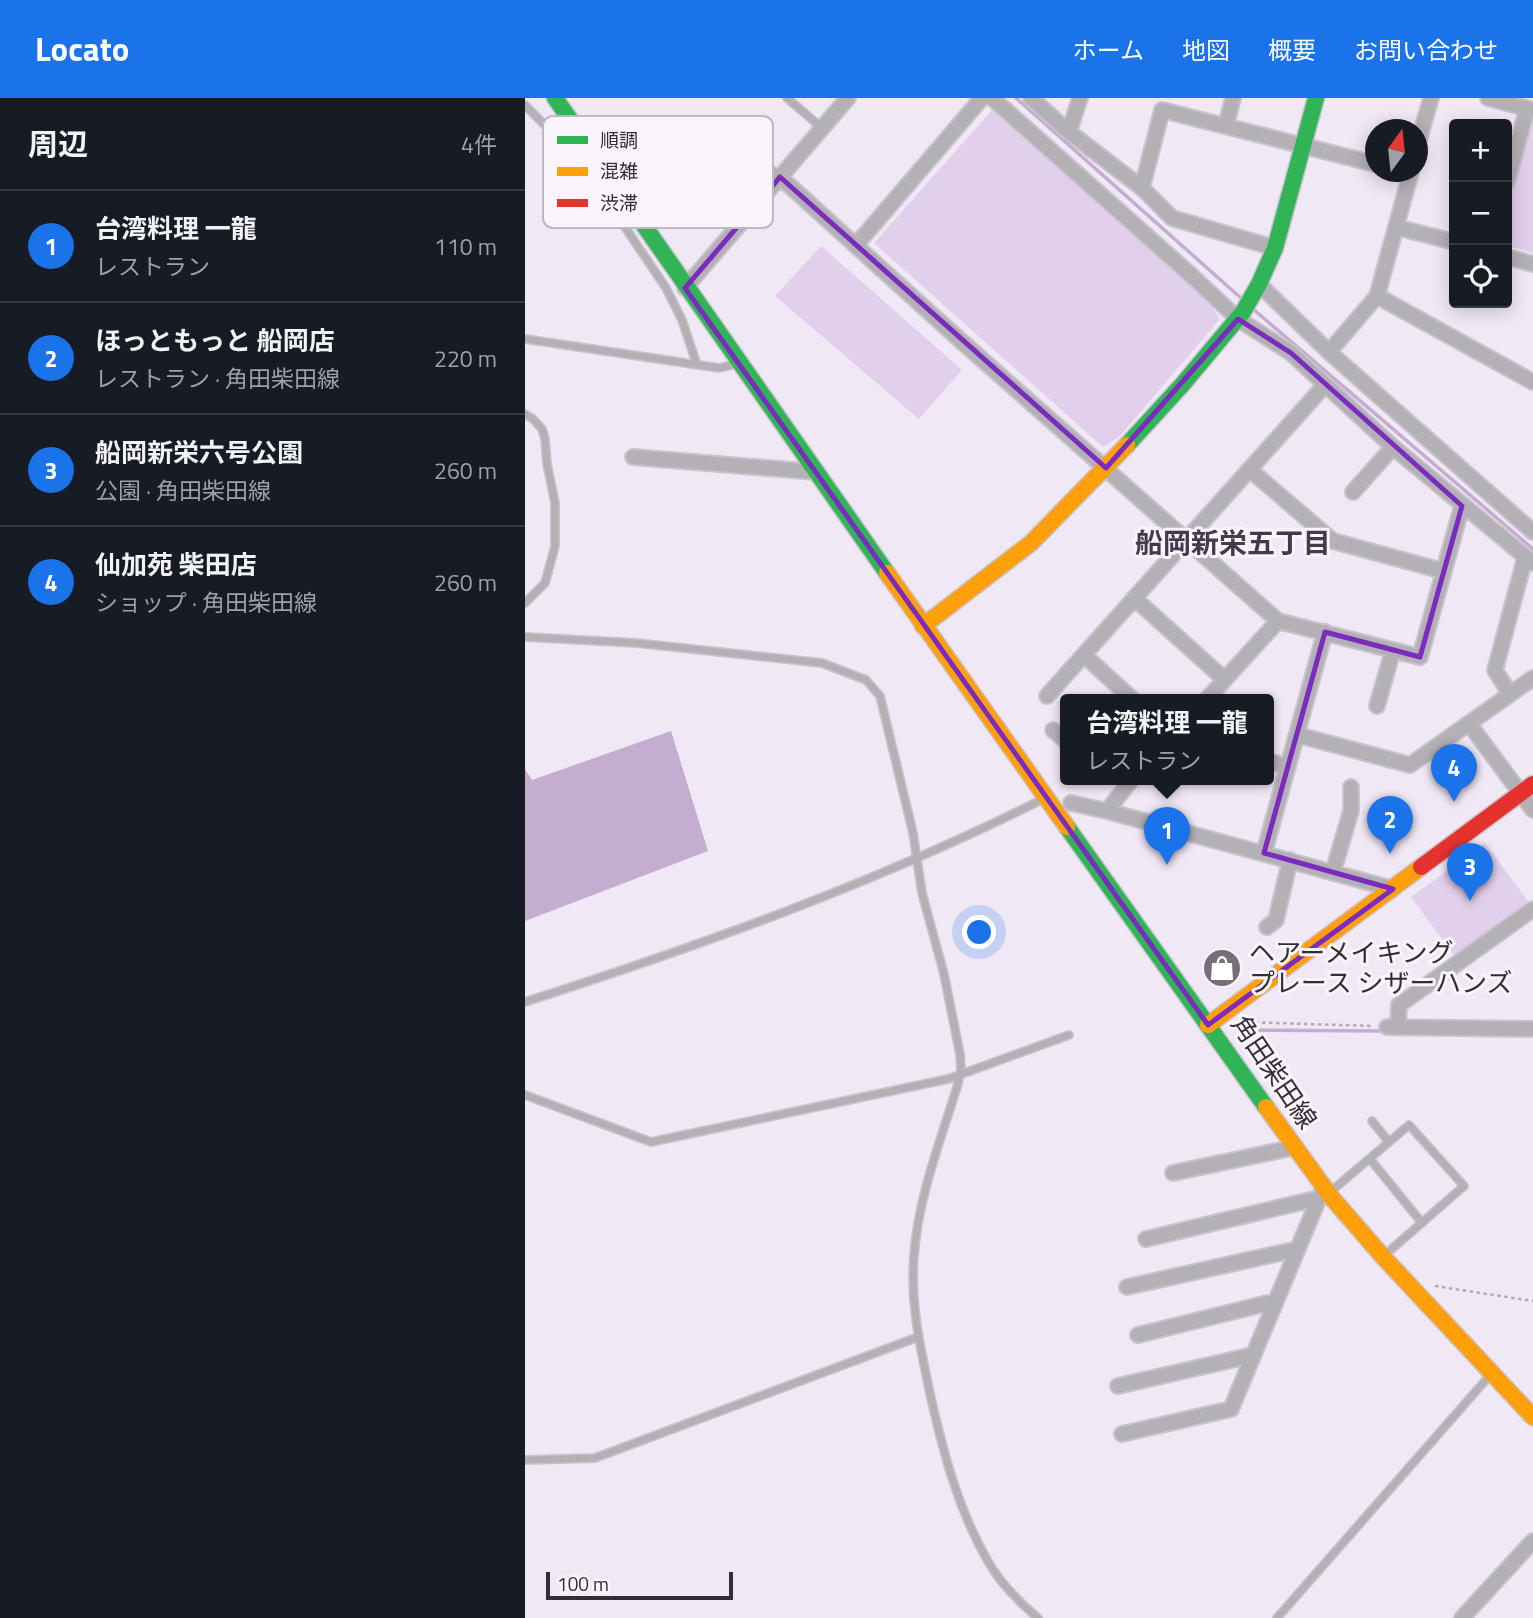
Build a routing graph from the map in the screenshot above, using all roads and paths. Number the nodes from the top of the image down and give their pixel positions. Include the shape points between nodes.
1 (787, 98) edge
2 (848, 98) edge
3 (982, 98) edge
4 (992, 98) edge
5 (1031, 98) edge
6 (1080, 98) edge
7 (1233, 98) edge
8 (1316, 98) edge
9 (1431, 98) edge
10 (557, 99) edge
11 (1498, 99) edge
12 (525, 105) edge
13 (1530, 109) edge
14 (569, 116) edge
15 (1425, 119) edge
16 (543, 124) edge
17 (1226, 125) junction
18 (822, 128) junction
19 (1069, 132) junction
20 (1303, 146) junction
21 (1365, 162) edge
22 (773, 171) edge
23 (780, 177) junction
24 (1407, 182) edge
25 (1507, 182) edge
26 (773, 185) edge
27 (1142, 188) junction
28 (625, 228) edge
29 (644, 228) edge
30 (735, 228) edge
31 (1396, 228) junction
32 (1449, 242) edge
33 (856, 244) junction
34 (1275, 248) junction
35 (1512, 258) edge
36 (1533, 264) edge
37 (685, 288) junction
38 (1257, 289) junction
39 (1377, 296) junction
40 (1241, 316) junction
41 (525, 338) edge
42 (1329, 352) junction
43 (740, 363) junction
44 (697, 366) junction
45 (1533, 382) edge
46 (1324, 386) junction
47 (525, 414) edge
48 (1393, 446) junction
49 (633, 457) dead end
50 (1106, 468) junction
51 (1249, 469) junction
52 (816, 472) junction
53 (1353, 492) dead end
54 (1462, 506) junction
55 (1533, 532) edge
56 (1185, 538) junction
57 (1529, 560) edge
58 (1443, 571) junction
59 (1134, 598) junction
60 (525, 603) edge
61 (1278, 621) junction
62 (923, 626) junction
63 (1325, 632) junction
64 (525, 637) edge
65 (1393, 650) junction
66 (1084, 655) junction
67 (1533, 678) edge
68 (1224, 679) junction
69 (1127, 694) edge
70 (1211, 694) edge
71 (1510, 694) junction
72 (1047, 696) dead end
73 (1377, 706) dead end
74 (1470, 725) junction
75 (1053, 730) dead end
76 (1298, 734) junction
77 (1060, 735) edge
78 (1274, 763) edge
79 (1288, 767) junction
80 (1123, 785) edge
81 (1351, 787) dead end
82 (1527, 789) edge
83 (1046, 798) junction
84 (1072, 803) dead end
85 (1533, 810) edge
86 (1107, 811) junction
87 (1264, 853) junction
88 (915, 859) junction
89 (1290, 860) junction
90 (1333, 872) junction
91 (1394, 889) junction
92 (1532, 911) edge
93 (1268, 927) dead end
94 (525, 1002) edge
95 (1234, 1021) dead end
96 (1208, 1025) junction
97 (1392, 1027) junction
98 (1533, 1029) edge
99 (1069, 1035) dead end
100 (960, 1074) junction
101 (525, 1096) edge
102 (1372, 1121) dead end
103 (1389, 1142) junction
104 (1296, 1147) junction
105 (1370, 1158) junction
106 (1173, 1173) dead end
107 (1324, 1192) junction
108 (1422, 1223) junction
109 (1146, 1238) dead end
110 (1298, 1249) junction
111 (1383, 1257) junction
112 (1432, 1286) dead end
113 (1127, 1287) dead end
114 (1276, 1301) junction
115 (1533, 1301) edge
116 (1138, 1335) dead end
117 (918, 1337) junction
118 (1253, 1355) junction
119 (1492, 1374) junction
120 (1118, 1386) dead end
121 (1533, 1417) edge
122 (1122, 1434) dead end
123 (525, 1460) edge
124 (1533, 1541) edge
125 (1038, 1618) edge
126 (1277, 1618) edge
127 (1462, 1618) edge

1 - 18 lane
2 - 18 street
3 - 33 street
4 - 40 street
5 - 19 street
6 - 19 street
7 - 17 street
8 - 20 street
9 - 15 street
10 - 14 street
11 - 13 street
12 - 16 lane
13 - 25 street
17 - 20 street
17 - 27 street via 1163,110
18 - 23 street
19 - 27 street
20 - 21 street
20 - 34 street
22 - 23 lane
23 - 26 street
23 - 33 street
24 - 31 street
27 - 34 street via 1172,218
28 - 44 lane via 666,288
29 - 37 street
30 - 37 street
31 - 32 street
31 - 39 street
33 - 50 street
34 - 38 street
35 - 36 street
37 - 43 street
38 - 40 street
38 - 42 street
39 - 42 street
39 - 45 street
40 - 46 street
40 - 50 street
41 - 44 lane
42 - 55 street
43 - 44 lane via 719,368
43 - 52 street
46 - 48 street
46 - 51 street
47 - 60 lane via 542,429 555,503 555,546 548,573 545,583
48 - 53 street
48 - 54 street
49 - 52 street
50 - 56 street
50 - 62 street via 1031,543
51 - 56 street
51 - 58 street via 1333,541
52 - 62 street
54 - 57 street
54 - 58 street
56 - 59 street
56 - 61 street
57 - 71 street via 1495,670
58 - 65 street via 1420,657
59 - 66 street
59 - 68 street
61 - 63 street
61 - 68 street
62 - 83 street
63 - 65 street
63 - 76 street
64 - 88 lane via 636,643 822,663 866,680 880,696 913,833
65 - 73 street
66 - 69 street
66 - 72 street
67 - 71 street
68 - 70 street
71 - 74 street
74 - 76 street via 1411,765
74 - 82 street
75 - 77 street
76 - 79 street
78 - 79 street
79 - 87 street
80 - 86 street
81 - 90 street via 1352,811
82 - 85 street
82 - 91 street, 角田柴田線
83 - 88 lane
83 - 96 street
84 - 86 street
86 - 87 street
87 - 89 street
88 - 94 lane via 700,944
88 - 100 lane via 944,974
89 - 90 street
89 - 93 street via 1276,920
90 - 91 street
91 - 96 street, 角田柴田線
92 - 97 street via 1399,1005
95 - 97 path
96 - 104 street, 角田柴田線
97 - 98 street
99 - 100 lane
100 - 101 lane via 651,1142
100 - 117 lane via 918,1223 913,1294
102 - 103 lane
103 - 105 lane
103 - 108 lane via 1409,1125 1464,1186
104 - 106 street
104 - 107 street, 角田柴田線
105 - 107 lane
105 - 108 lane
107 - 109 street
107 - 110 street
107 - 111 street, 角田柴田線
108 - 111 lane
110 - 113 street
110 - 114 street
111 - 119 street, 角田柴田線
112 - 115 path
114 - 116 street
114 - 118 street
117 - 123 lane via 595,1458
117 - 125 lane via 951,1476 970,1524 996,1573
118 - 120 street
118 - 122 street via 1231,1409
119 - 121 street, 角田柴田線
119 - 126 lane
124 - 127 street

